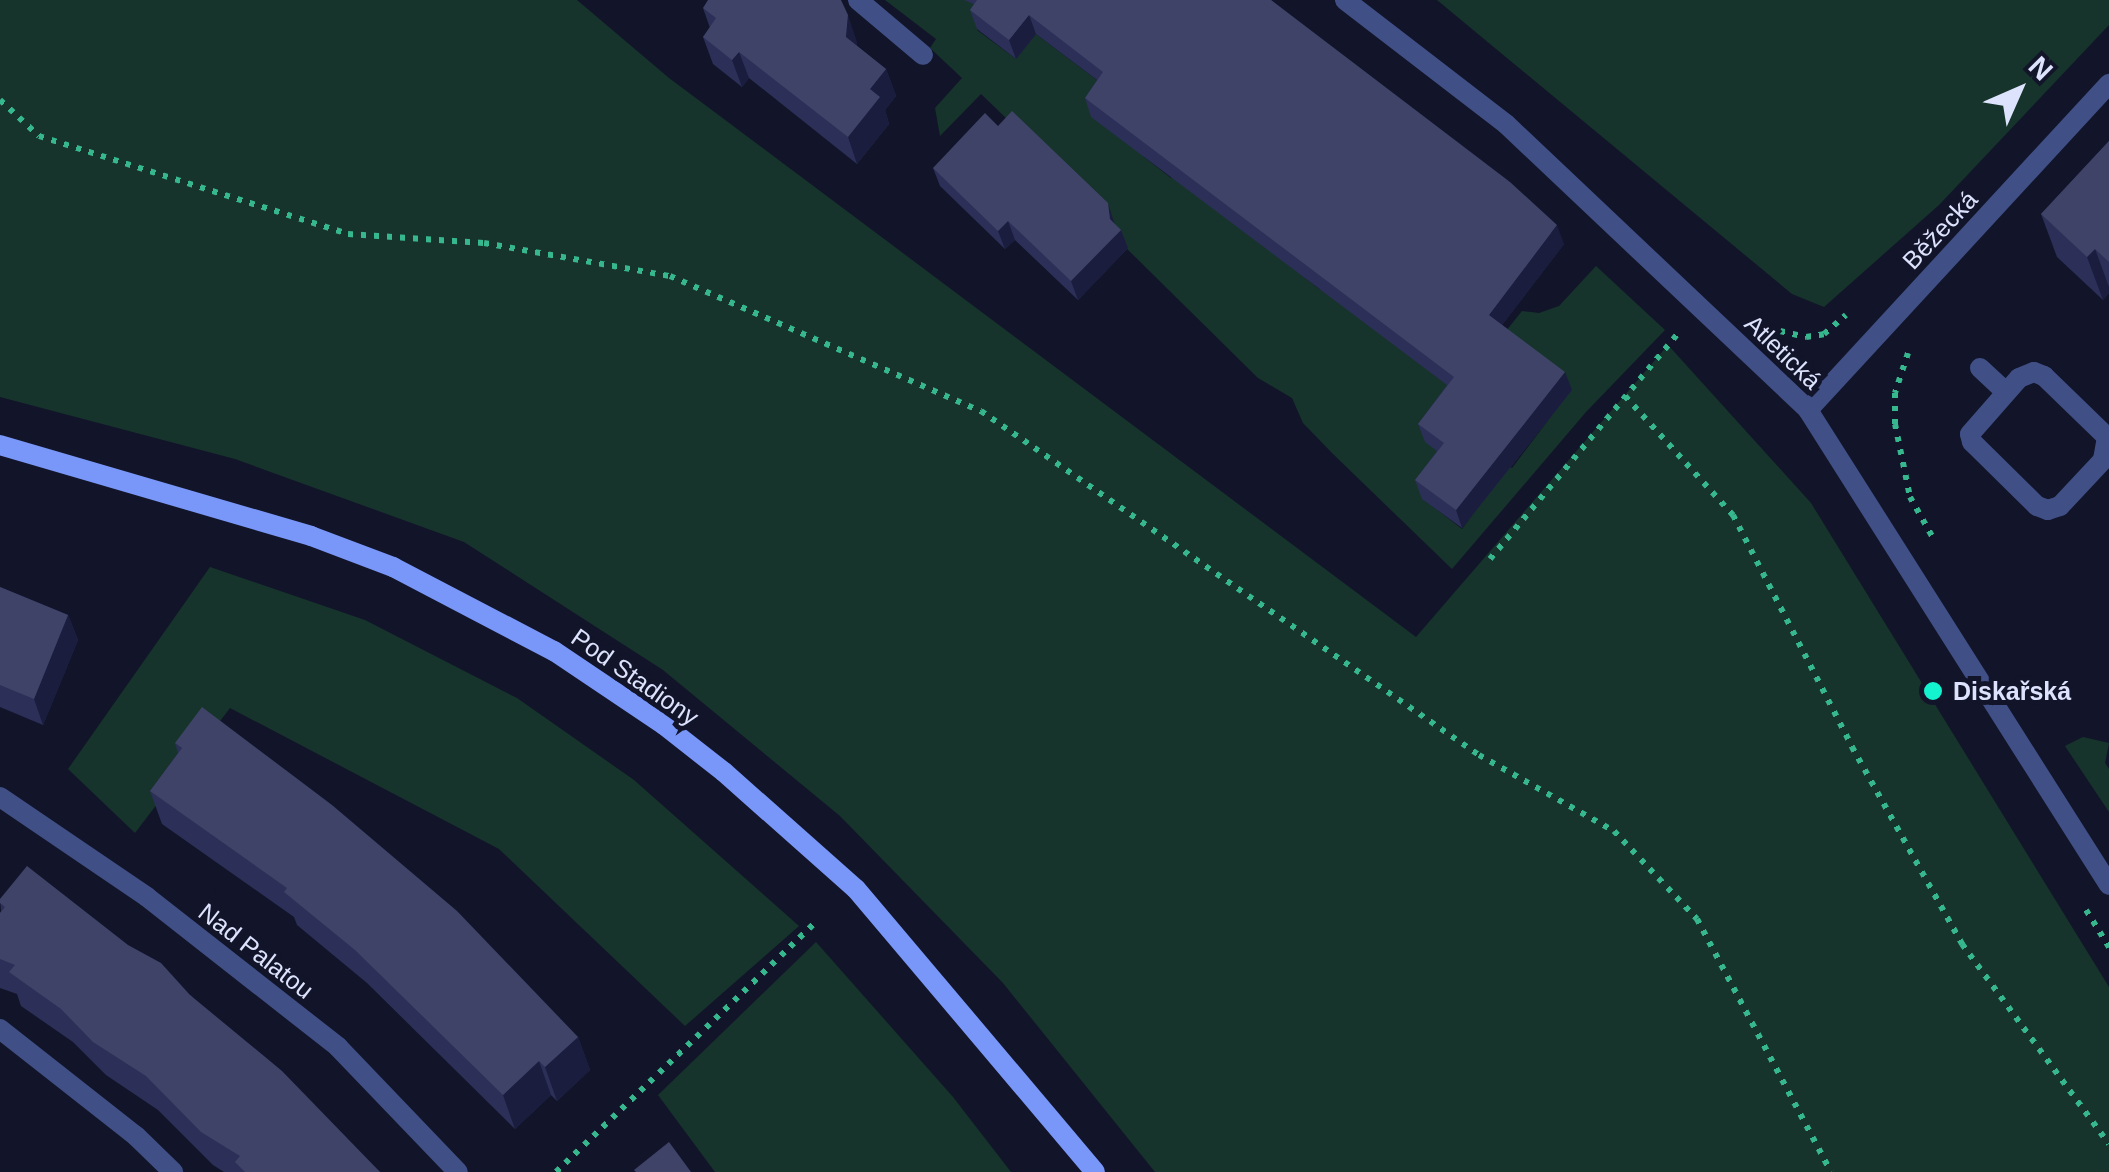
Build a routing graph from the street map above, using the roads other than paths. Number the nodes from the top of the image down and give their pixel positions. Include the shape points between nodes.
1 (858, 0) edge
2 (1345, 0) edge
3 (923, 55) dead end
4 (2109, 84) edge
5 (1980, 368) dead end
6 (2006, 392) junction
7 (1808, 410) junction
8 (0, 446) edge
9 (2109, 450) edge
10 (0, 797) edge
11 (2109, 885) edge
12 (0, 1029) edge
13 (174, 1172) edge
14 (458, 1172) edge
15 (1095, 1172) edge

1 - 3 street
2 - 7 street, Atletická via 1506,124
4 - 7 street, Běžecká
5 - 6 street
6 - 9 street via 2034,372 2044,376 2107,437
6 - 9 street via 1973,426 1972,442 2037,506 2060,506
7 - 11 street, Atletická
8 - 15 main road, Pod Stadiony via 312,536 392,567 554,651 724,772 856,890
10 - 14 street, Nad Palatou via 148,897 338,1047
12 - 13 street

